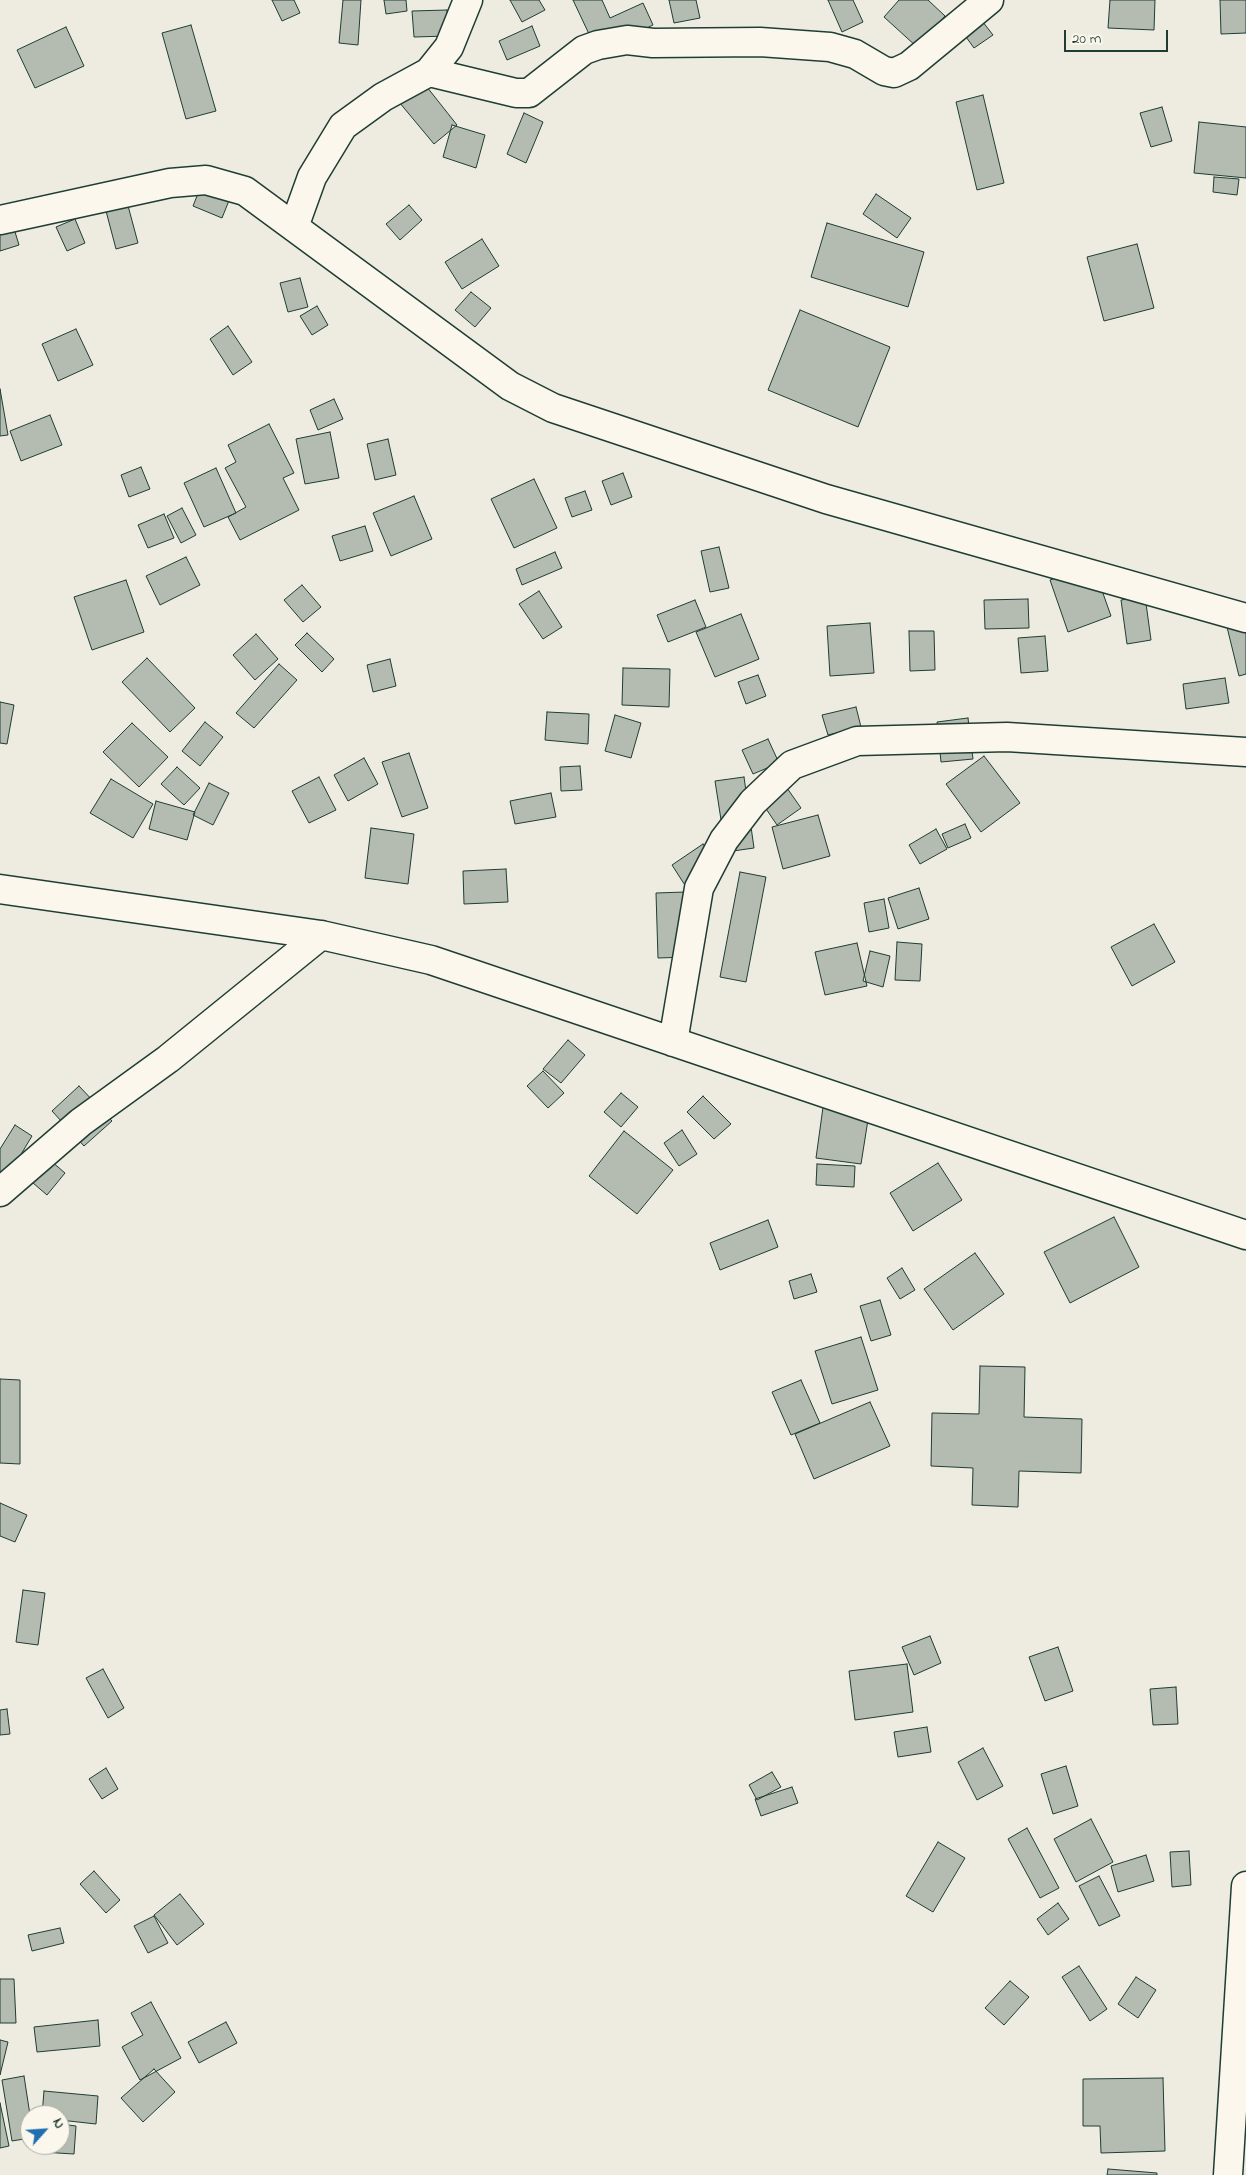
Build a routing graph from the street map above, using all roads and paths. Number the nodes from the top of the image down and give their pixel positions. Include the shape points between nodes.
1 (468, 0) edge
2 (989, 0) edge
3 (429, 72) junction
4 (0, 220) edge
5 (294, 227) junction
6 (1246, 618) edge
7 (1246, 752) edge
8 (0, 889) edge
9 (321, 935) junction
10 (673, 1042) junction
11 (0, 1192) edge
12 (1246, 1235) edge
13 (1246, 1886) edge
14 (1228, 2175) edge

1 - 3 street via 449,47
2 - 3 street via 909,66 894,73 855,54 830,47 760,42 653,43 627,40 584,50 529,93 516,93
3 - 5 street via 383,97 344,126 312,177
4 - 5 street via 170,183 206,180 245,191
5 - 6 street via 510,386 553,408 826,499
7 - 10 street via 1007,737 857,741 792,765 753,802 724,840 699,888
8 - 9 street
9 - 10 street via 431,960
9 - 11 street via 168,1059 81,1122
10 - 12 street
13 - 14 street

